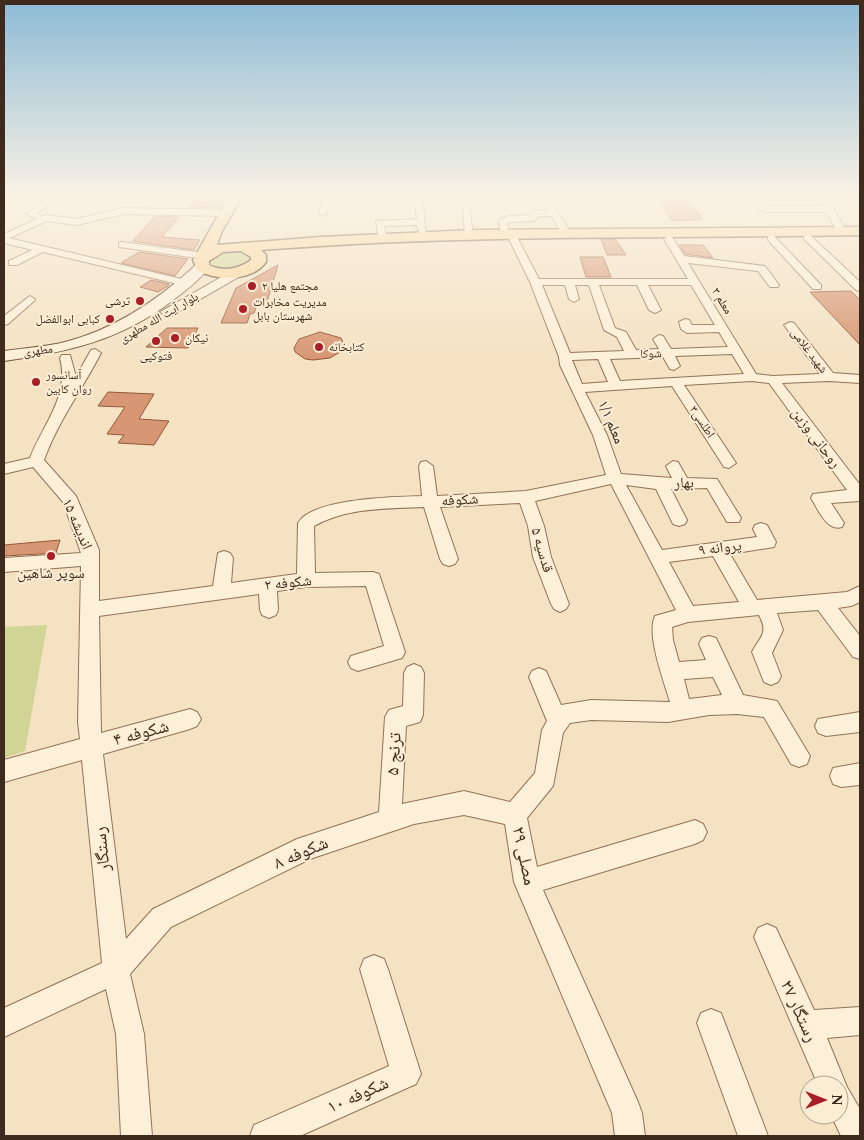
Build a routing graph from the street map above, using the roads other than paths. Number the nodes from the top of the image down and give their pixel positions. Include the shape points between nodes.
1 (40, 251) edge
2 (54, 251) edge
3 (158, 251) edge
4 (207, 251) edge
5 (219, 251) edge
6 (251, 251) edge
7 (277, 251) edge
8 (518, 251) edge
9 (676, 251) edge
10 (783, 251) edge
11 (822, 251) edge
12 (204, 259) junction
13 (681, 259) junction
14 (13, 263) dead end
15 (254, 265) junction
16 (237, 272) junction
17 (535, 282) junction
18 (569, 282) junction
19 (593, 282) junction
20 (641, 282) junction
21 (695, 282) junction
22 (186, 283) junction
23 (774, 285) dead end
24 (817, 287) dead end
25 (210, 288) junction
26 (860, 288) edge
27 (172, 296) junction
28 (30, 299) dead end
29 (574, 299) dead end
30 (655, 310) dead end
31 (4, 322) edge
32 (685, 322) dead end
33 (790, 326) dead end
34 (722, 328) junction
35 (659, 339) dead end
36 (736, 350) junction
37 (667, 353) junction
38 (70, 354) junction
39 (95, 354) junction
40 (9, 355) edge
41 (632, 355) junction
42 (603, 356) junction
43 (566, 357) junction
44 (674, 366) dead end
45 (752, 377) junction
46 (829, 377) junction
47 (856, 379) edge
48 (772, 380) junction
49 (675, 381) junction
50 (616, 387) junction
51 (579, 388) junction
52 (860, 390) edge
53 (67, 399) junction
54 (36, 461) junction
55 (729, 463) dead end
56 (426, 466) dead end
57 (673, 466) dead end
58 (4, 469) edge
59 (616, 478) junction
60 (682, 483) junction
61 (661, 484) junction
62 (860, 495) edge
63 (526, 497) junction
64 (430, 501) junction
65 (733, 518) dead end
66 (679, 520) dead end
67 (836, 523) dead end
68 (761, 529) dead end
69 (718, 548) junction
70 (657, 557) junction
71 (224, 558) dead end
72 (90, 559) junction
73 (449, 559) dead end
74 (4, 565) edge
75 (306, 580) junction
76 (268, 585) junction
77 (220, 592) junction
78 (860, 593) edge
79 (823, 602) junction
80 (560, 604) dead end
81 (758, 608) junction
82 (90, 610) junction
83 (270, 610) dead end
84 (688, 614) junction
85 (709, 644) dead end
86 (860, 651) edge
87 (358, 662) dead end
88 (718, 668) junction
89 (672, 671) junction
90 (414, 674) dead end
91 (771, 676) dead end
92 (539, 677) dead end
93 (737, 704) junction
94 (682, 710) junction
95 (190, 719) dead end
96 (860, 722) edge
97 (558, 723) junction
98 (826, 726) dead end
99 (92, 746) junction
100 (799, 756) dead end
101 (4, 771) edge
102 (515, 815) junction
103 (390, 820) junction
104 (695, 832) dead end
105 (526, 882) junction
106 (767, 937) dead end
107 (374, 968) dead end
108 (116, 970) junction
109 (860, 1021) edge
110 (4, 1023) edge
111 (711, 1023) dead end
112 (804, 1025) junction
113 (827, 1075) edge
114 (849, 1121) edge
115 (136, 1136) edge
116 (265, 1136) edge
117 (630, 1136) edge
118 (753, 1136) edge
119 (856, 1136) edge

1 - 14 street
2 - 22 street
3 - 12 street
4 - 12 main road
5 - 12 main road
6 - 15 main road via 259,255
7 - 15 main road
8 - 17 street, معلم ۱/۱
9 - 13 street, معلم ۳
10 - 24 street
11 - 26 street
12 - 16 main road via 218,273
12 - 22 main road, بلوار آیت الله مطهری
13 - 21 street, معلم ۳
13 - 23 street via 761,268
15 - 16 main road
16 - 25 main road, بلوار آیت الله مطهری
17 - 18 street
17 - 43 street, معلم ۱/۱
18 - 19 street
18 - 29 street
19 - 20 street
19 - 41 street via 610,330 622,335
20 - 21 street
20 - 30 street
21 - 34 street, معلم ۳
22 - 27 main road, بلوار آیت الله مطهری
25 - 27 main road via 208,283 198,282
25 - 39 main road, بلوار آیت الله مطهری
27 - 38 main road, بلوار آیت الله مطهری
28 - 31 street
32 - 34 street via 687,329
33 - 46 street, شهید غلامی
34 - 36 street, معلم ۳
35 - 37 street
36 - 37 street, شوکا
36 - 45 street, معلم ۳
37 - 41 street, شوکا
37 - 44 street
38 - 39 main road, بلوار آیت الله مطهری
38 - 40 main road
38 - 53 street
39 - 53 street
41 - 42 street, شوکا
42 - 43 street, شوکا
42 - 50 street
43 - 51 street, معلم ۱/۱ via 566,365
45 - 48 street
45 - 49 street
46 - 47 street
46 - 48 street
47 - 52 street
48 - 62 street, روحانی وزین
49 - 50 street
49 - 55 street, اطلسی۳
50 - 51 street
51 - 59 street, معلم ۱/۱
53 - 54 street via 40,447
54 - 58 street
54 - 72 street, اندیشه ۱۵ via 70,500 90,550
56 - 64 street
57 - 60 street
59 - 61 street, بهار
59 - 63 street, شکوفه
59 - 70 street, معلم ۱/۱
60 - 61 street, بهار
60 - 65 street, بهار via 712,482
61 - 66 street
62 - 67 street via 819,498
63 - 64 street, شکوفه
63 - 80 street, قدسیه ۵ via 542,557
64 - 73 street
64 - 75 street, شکوفه via 356,506 323,514 306,524
68 - 69 street, پروانه ۹ via 768,542
69 - 70 street, پروانه ۹
69 - 81 street
70 - 84 street, معلم ۱/۱
71 - 77 street
72 - 74 street
72 - 82 street, رستگار
75 - 76 street, شکوفه ۲
75 - 87 street, شکوفه ۲ via 372,579 395,652
76 - 77 street, شکوفه ۲
76 - 83 street
77 - 82 street, شکوفه ۲
78 - 79 street via 851,599
79 - 81 street
79 - 86 street
81 - 84 street
81 - 91 street via 774,626 774,638 762,652
82 - 99 street, رستگار via 89,722
84 - 89 street via 662,622 663,640
85 - 88 street
88 - 89 street
88 - 93 street
89 - 94 street
90 - 103 street, ترنج ۵ via 413,715 396,717
92 - 97 street
93 - 94 street
93 - 100 street via 770,708
94 - 97 street via 591,710 564,714
95 - 99 street, شکوفه ۴
96 - 98 street
97 - 102 street, مصلی ۲۹ via 553,730 545,778
99 - 101 street, شکوفه ۴
99 - 108 street, رستگار
102 - 103 street, شکوفه ۸ via 464,803
102 - 105 street, مصلی ۲۹
103 - 108 street, شکوفه ۸ via 306,848 162,918
104 - 105 street
105 - 117 street, مصلی ۲۹ via 627,1113
106 - 112 street, رستگار ۲۷
107 - 116 street, شکوفه ۱۰ via 406,1074
108 - 110 street
108 - 115 street, رستگار via 130,1034
109 - 112 street
111 - 118 street
112 - 113 street, رستگار ۲۷
114 - 119 street

